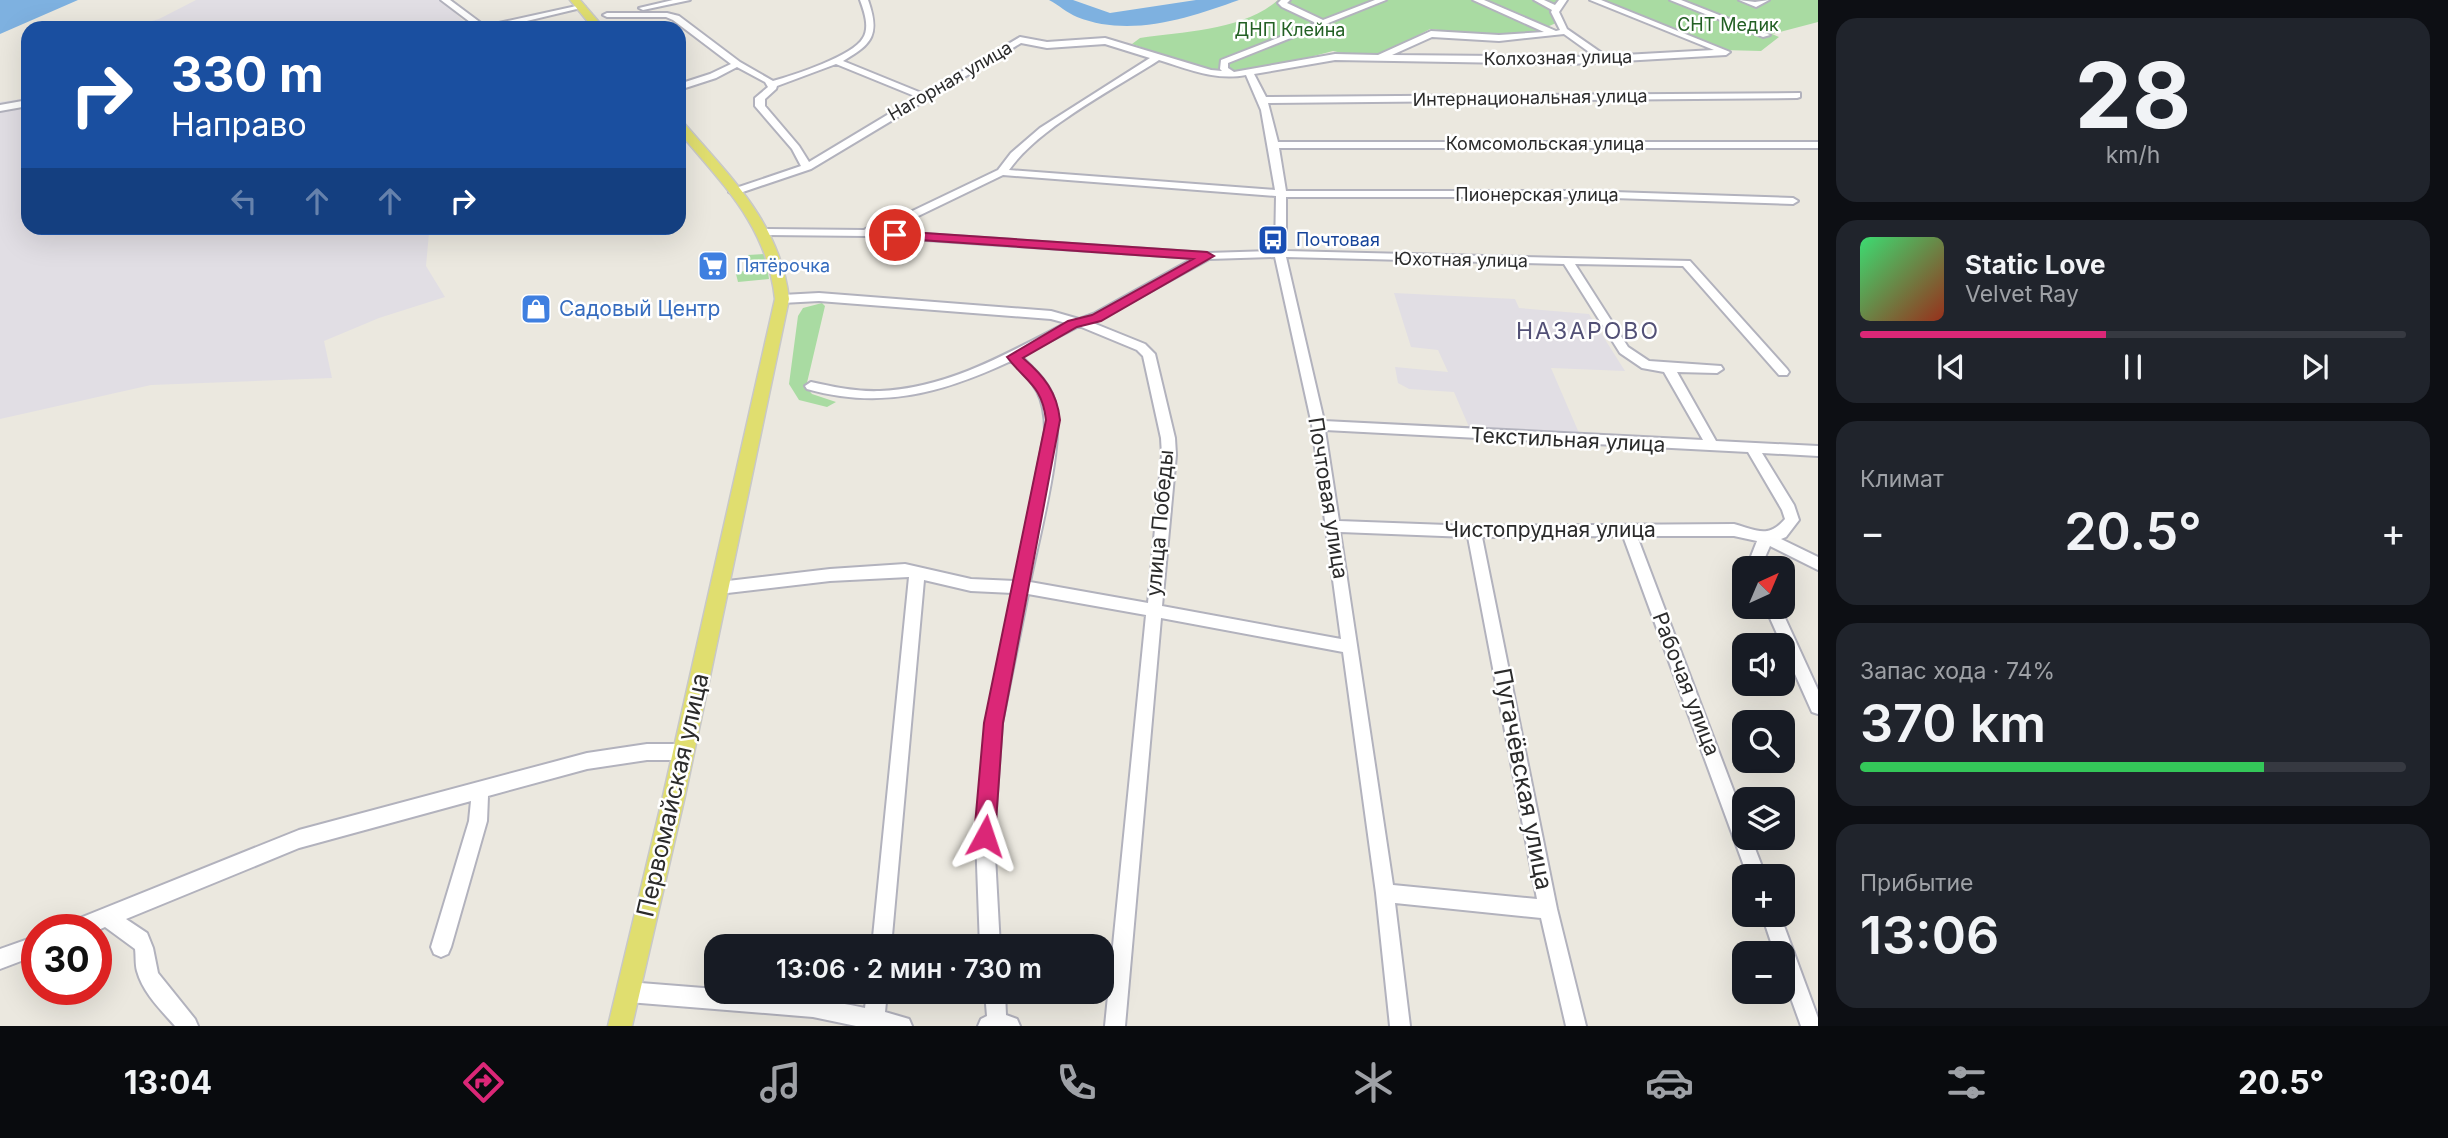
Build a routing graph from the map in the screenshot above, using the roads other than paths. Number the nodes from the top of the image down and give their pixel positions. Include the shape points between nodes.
1 (446, 0) edge
2 (686, 0) edge
3 (864, 0) edge
4 (1286, 0) edge
5 (1382, 0) edge
6 (1477, 0) edge
7 (1538, 0) edge
8 (1563, 0) edge
9 (1594, 0) edge
10 (1674, 0) edge
11 (1743, 0) edge
12 (1765, 0) edge
13 (578, 4) edge
14 (1556, 9) junction
15 (607, 15) junction
16 (474, 21) edge
17 (511, 21) edge
18 (592, 21) edge
19 (599, 21) edge
20 (679, 21) edge
21 (1323, 23) junction
22 (686, 26) edge
23 (1560, 32) junction
24 (1766, 34) dead end
25 (1157, 55) junction
26 (1380, 58) junction
27 (834, 60) junction
28 (1604, 60) junction
29 (737, 64) junction
30 (1250, 74) junction
31 (1232, 75) junction
32 (772, 84) junction
33 (686, 85) edge
34 (1797, 95) dead end
35 (924, 97) junction
36 (1263, 100) junction
37 (21, 104) edge
38 (0, 108) edge
39 (686, 134) edge
40 (1273, 145) junction
41 (1818, 145) edge
42 (807, 167) junction
43 (1002, 172) junction
44 (734, 192) junction
45 (1280, 194) junction
46 (1793, 201) dead end
47 (764, 228) junction
48 (867, 233) junction
49 (1280, 254) junction
50 (1207, 256) junction
51 (1568, 261) junction
52 (782, 299) junction
53 (1082, 323) junction
54 (1014, 357) junction
55 (1668, 368) junction
56 (1717, 369) dead end
57 (1783, 372) dead end
58 (811, 386) dead end
59 (1318, 425) junction
60 (1713, 447) junction
61 (1752, 449) junction
62 (1818, 451) edge
63 (1333, 526) junction
64 (1628, 531) junction
65 (1474, 532) junction
66 (1766, 538) junction
67 (1758, 556) edge
68 (1818, 564) edge
69 (917, 573) junction
70 (1021, 586) junction
71 (719, 588) junction
72 (1152, 611) junction
73 (1778, 620) edge
74 (1349, 646) junction
75 (1818, 707) edge
76 (684, 752) junction
77 (480, 791) junction
78 (1752, 864) edge
79 (1385, 893) junction
80 (1548, 909) junction
81 (112, 916) edge
82 (112, 921) edge
83 (1775, 927) edge
84 (882, 934) edge
85 (989, 934) edge
86 (441, 947) dead end
87 (21, 951) edge
88 (0, 959) edge
89 (628, 992) junction
90 (876, 1004) edge
91 (996, 1004) edge
92 (874, 1020) junction
93 (998, 1024) edge
94 (188, 1026) edge
95 (620, 1026) edge
96 (902, 1026) edge
97 (1115, 1026) edge
98 (1400, 1026) edge
99 (1576, 1026) edge
100 (1811, 1026) edge

1 - 16 street
2 - 15 street
3 - 27 street via 868,38
4 - 21 street via 1282,3
5 - 21 street
6 - 23 street
7 - 14 street
8 - 14 street
9 - 28 street, Колхозная улица via 1726,52
10 - 24 street
11 - 12 street via 1756,5
13 - 17 street
13 - 18 main road
14 - 23 street
15 - 19 street
15 - 20 street via 672,16
21 - 31 street via 1224,62 1224,69
22 - 29 street
23 - 26 street via 1499,38 1431,34
23 - 28 street via 1585,43
25 - 31 street via 1210,73
25 - 35 street, Нагорная улица via 1105,41 1047,45 1020,40
25 - 43 street via 1043,130
26 - 28 street, Колхозная улица
26 - 30 street, Колхозная улица via 1327,58
27 - 32 street
27 - 35 street
29 - 32 street
29 - 33 street
30 - 31 street
30 - 36 street, Почтовая улица
32 - 42 street via 760,98 760,106
34 - 36 street, Интернациональная улица
35 - 42 street, Нагорная улица
36 - 40 street, Почтовая улица
37 - 38 street
39 - 44 main road
40 - 41 street, Комсомольская улица
40 - 45 street, Почтовая улица
42 - 44 street, Нагорная улица
43 - 45 street, Пионерская улица
43 - 48 street
44 - 47 main road
45 - 46 street, Пионерская улица via 1583,194
45 - 49 street, Почтовая улица
47 - 48 street, Юхотная улица
47 - 52 main road, Первомайская улица via 778,260
48 - 50 street, Юхотная улица
49 - 50 street, Юхотная улица
49 - 51 street, Юхотная улица
49 - 59 street, Почтовая улица
50 - 53 street
51 - 55 street via 1624,350 1646,365
51 - 57 street, Юхотная улица via 1686,263
52 - 53 street, улица Победы via 819,297 1051,315
52 - 71 main road, Первомайская улица
53 - 54 street
53 - 72 street, улица Победы via 1149,354 1169,455
54 - 58 street via 902,395 852,397
54 - 70 street via 1040,381 1053,420
55 - 56 street
55 - 60 street
59 - 60 street, Текстильная улица
59 - 63 street, Почтовая улица
60 - 61 street, Текстильная улица
61 - 62 street, Текстильная улица
61 - 66 street via 1790,509 1792,520 1781,533
63 - 65 street, Чистопрудная улица
63 - 74 street, Почтовая улица
64 - 65 street, Чистопрудная улица
64 - 66 street, Чистопрудная улица via 1734,530
64 - 78 street, Рабочая улица
65 - 80 street, Пугачёвская улица
66 - 67 street
66 - 68 street, Чистопрудная улица
69 - 70 street via 971,585
69 - 71 street via 830,575
69 - 84 street
70 - 72 street
70 - 85 street via 994,723 985,836
71 - 76 main road, Первомайская улица
72 - 74 street
72 - 97 street, улица Победы
73 - 75 street
74 - 79 street, Почтовая улица
76 - 77 street via 587,761
76 - 89 main road, Первомайская улица
77 - 81 street via 299,839
77 - 86 street via 478,821
79 - 80 street
79 - 98 street, Почтовая улица
80 - 99 street, Пугачёвская улица
82 - 94 street via 140,940 146,970
83 - 100 street
87 - 88 street
89 - 92 street via 813,1007
89 - 95 main road, Первомайская улица
90 - 92 street
91 - 93 street
92 - 96 street

